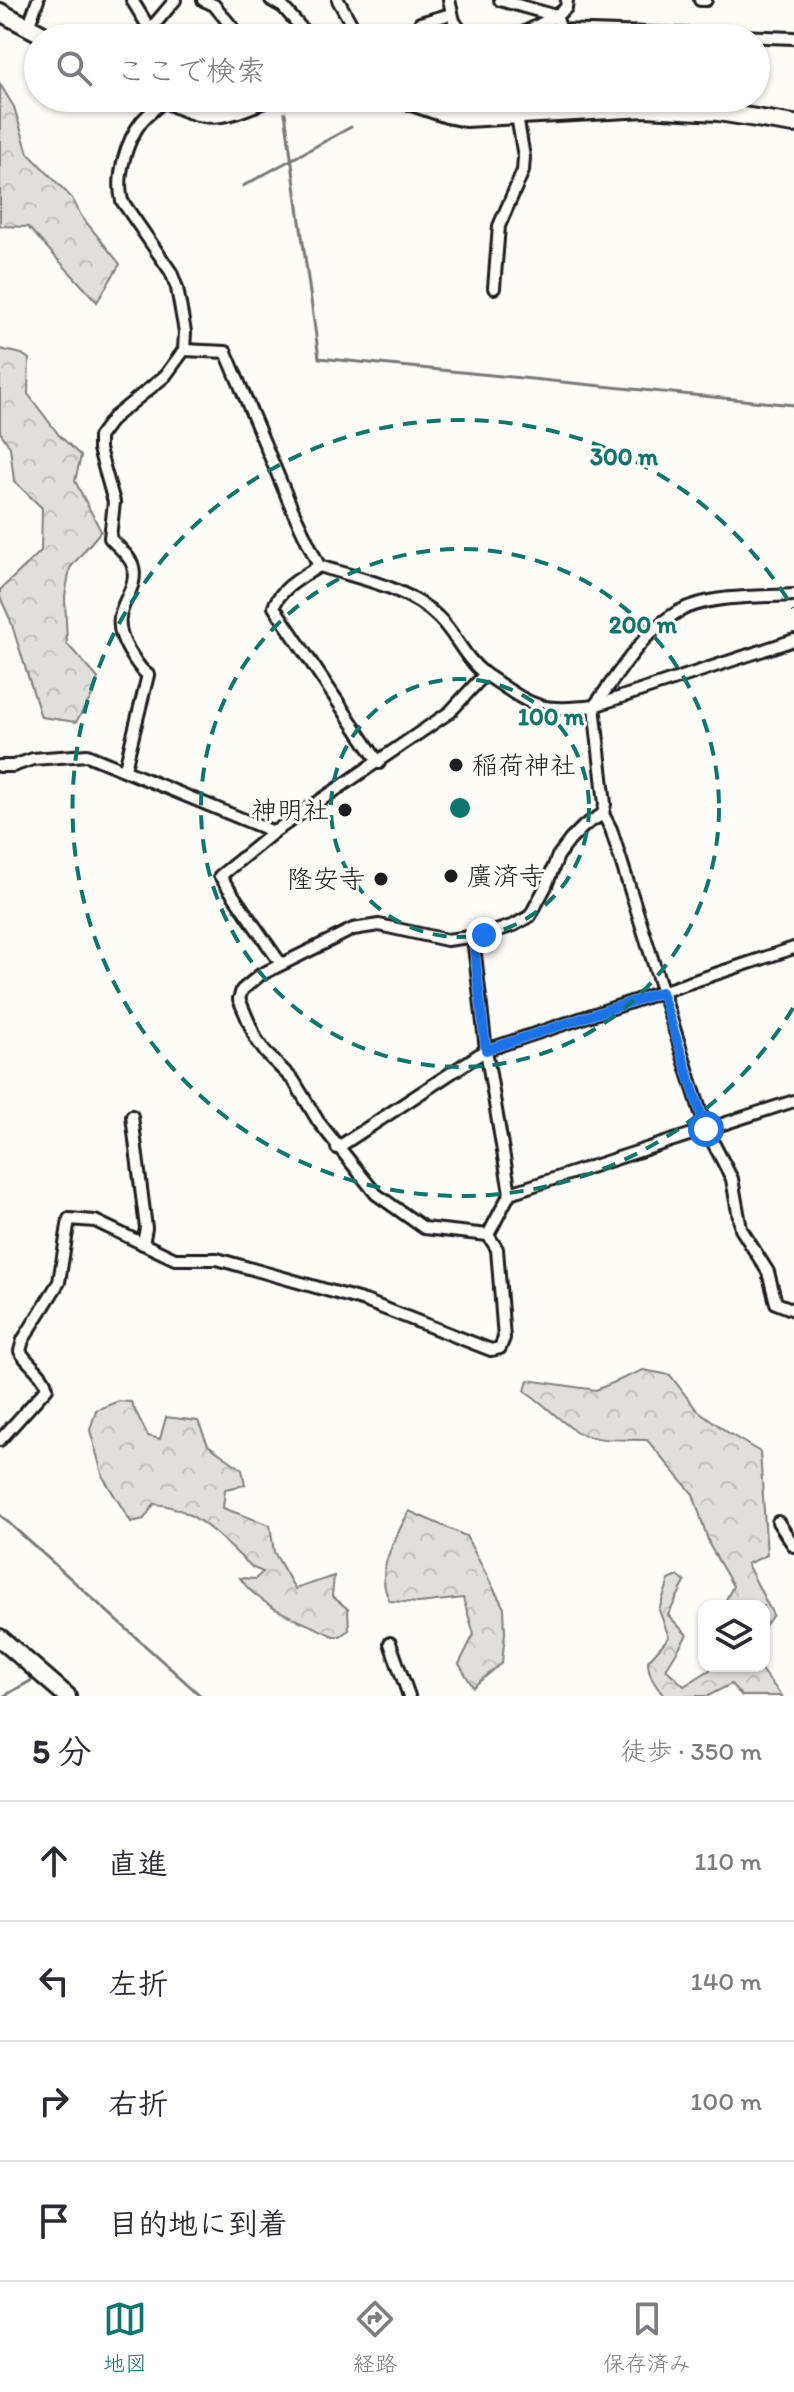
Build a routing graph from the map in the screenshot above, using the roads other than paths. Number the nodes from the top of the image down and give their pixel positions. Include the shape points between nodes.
1 (38, 0) edge
2 (132, 0) edge
3 (175, 0) edge
4 (203, 0) edge
5 (338, 0) edge
6 (449, 0) edge
7 (500, 0) edge
8 (567, 0) edge
9 (700, 0) edge
10 (706, 0) edge
11 (270, 3) edge
12 (526, 4) edge
13 (0, 12) edge
14 (451, 14) junction
15 (556, 16) junction
16 (420, 23) dead end
17 (29, 24) edge
18 (142, 24) edge
19 (154, 24) edge
20 (230, 24) edge
21 (298, 24) edge
22 (351, 24) edge
23 (457, 24) edge
24 (540, 24) edge
25 (559, 24) edge
26 (24, 25) edge
27 (770, 37) edge
28 (794, 38) edge
29 (151, 112) edge
30 (194, 112) edge
31 (223, 112) edge
32 (443, 112) edge
33 (507, 112) edge
34 (581, 112) edge
35 (712, 112) edge
36 (510, 116) junction
37 (794, 124) edge
38 (494, 288) dead end
39 (184, 350) junction
40 (319, 566) junction
41 (794, 595) edge
42 (794, 640) edge
43 (485, 674) junction
44 (594, 706) junction
45 (379, 763) junction
46 (0, 766) edge
47 (125, 768) junction
48 (603, 814) junction
49 (274, 832) junction
50 (473, 937) junction
51 (794, 948) edge
52 (281, 964) junction
53 (661, 992) junction
54 (486, 1050) junction
55 (794, 1101) edge
56 (132, 1116) dead end
57 (706, 1129) junction
58 (337, 1148) junction
59 (510, 1193) junction
60 (488, 1235) junction
61 (143, 1244) junction
62 (794, 1310) edge
63 (0, 1440) edge
64 (778, 1522) dead end
65 (794, 1546) edge
66 (0, 1638) edge
67 (390, 1643) dead end
68 (67, 1696) edge
69 (409, 1696) edge

1 - 17 street
2 - 18 street
3 - 19 street
4 - 20 street
5 - 22 street
6 - 14 street
7 - 12 street
8 - 15 street
9 - 10 street
11 - 21 street via 283,7
12 - 15 street
13 - 26 main road
14 - 16 street
14 - 23 street
15 - 24 street
15 - 25 street
27 - 28 street
29 - 39 street via 131,136 119,189 171,272
30 - 31 main road
32 - 36 main road via 456,117
33 - 36 street
34 - 36 main road
35 - 37 main road
36 - 38 street via 524,157 523,171 495,241
39 - 40 street via 226,352
39 - 47 street via 165,376 113,418 99,437 114,502 110,538 133,565 120,630 148,675
40 - 43 street via 402,593 427,608
40 - 45 street via 289,587 274,607
41 - 44 street via 731,598 686,608 646,639
42 - 44 street
43 - 44 street via 534,706
43 - 45 street via 450,712
44 - 48 street
45 - 49 street
46 - 47 street via 87,755
47 - 49 street
48 - 50 street via 585,825 558,856 530,916
48 - 53 street
49 - 52 street via 220,876
50 - 52 street via 447,940 371,925 341,932
50 - 54 street
51 - 53 street
52 - 58 street via 242,990 241,1009 256,1039 299,1088
53 - 54 street
53 - 57 street
54 - 58 street
54 - 59 street
55 - 57 street
56 - 61 street via 146,1228
57 - 59 street
57 - 62 street via 732,1179 741,1229 768,1272 776,1303
58 - 60 street via 376,1194 424,1228
59 - 60 street
60 - 61 street via 497,1249 504,1338 500,1348 491,1350 365,1301 217,1259 175,1259
61 - 63 street via 95,1221 69,1219 59,1282 20,1351 47,1388
64 - 65 street
66 - 68 main road
67 - 69 street

